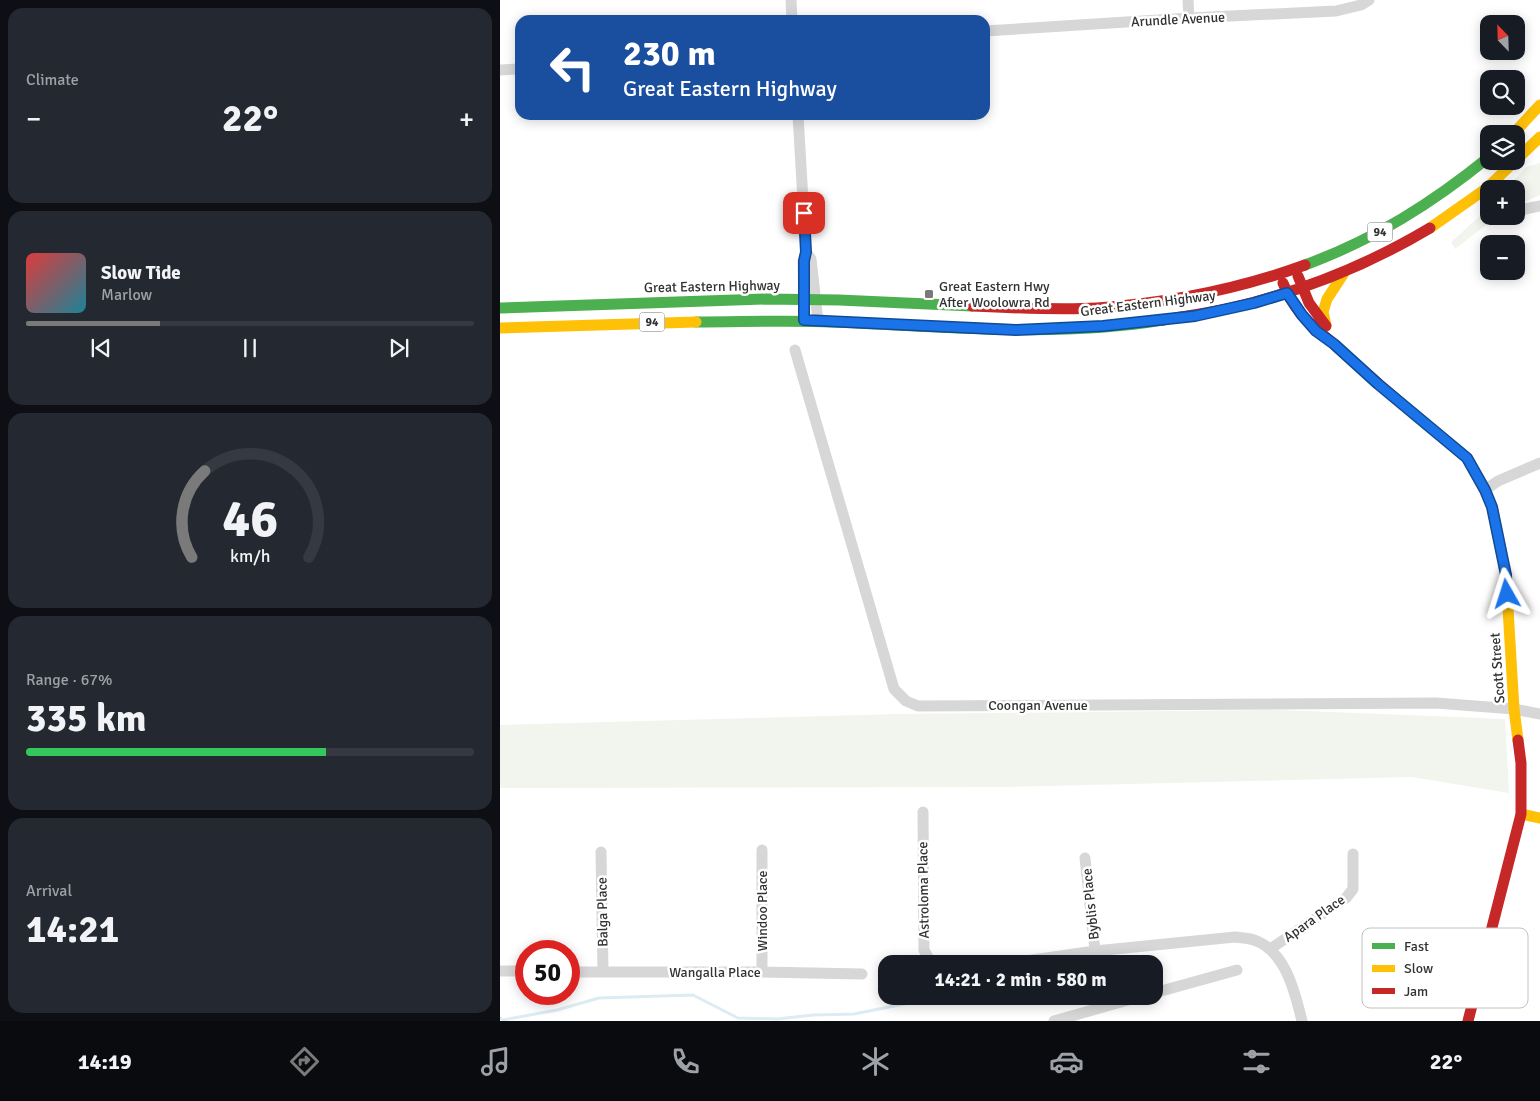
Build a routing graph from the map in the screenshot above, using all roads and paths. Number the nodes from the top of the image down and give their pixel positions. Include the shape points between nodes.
1 (792, 0) edge
2 (1188, 0) edge
3 (1369, 0) edge
4 (792, 15) edge
5 (1189, 18) junction
6 (990, 31) edge
7 (515, 69) edge
8 (500, 70) edge
9 (1540, 105) edge
10 (798, 120) edge
11 (1521, 125) edge
12 (1540, 137) edge
13 (1480, 164) edge
14 (1540, 206) edge
15 (1525, 209) dead end
16 (1295, 269) junction
17 (1344, 273) junction
18 (1280, 274) junction
19 (1302, 289) junction
20 (1287, 293) junction
21 (810, 299) junction
22 (500, 308) edge
23 (804, 320) junction
24 (818, 321) junction
25 (1326, 325) junction
26 (500, 328) edge
27 (1334, 344) junction
28 (795, 350) dead end
29 (1540, 463) edge
30 (1485, 490) junction
31 (1514, 709) junction
32 (1540, 714) edge
33 (922, 812) dead end
34 (1521, 814) junction
35 (1540, 818) edge
36 (762, 850) dead end
37 (601, 852) dead end
38 (1353, 854) dead end
39 (1086, 858) dead end
40 (1492, 928) edge
41 (1270, 949) junction
42 (1095, 951) junction
43 (927, 955) edge
44 (1067, 955) edge
45 (1237, 970) dead end
46 (500, 971) edge
47 (515, 971) edge
48 (580, 972) edge
49 (603, 972) junction
50 (762, 972) junction
51 (862, 974) dead end
52 (1163, 991) edge
53 (1110, 1005) edge
54 (1471, 1008) edge
55 (1054, 1021) edge
56 (1302, 1021) edge
57 (1468, 1021) edge

1 - 4 street
2 - 5 street
3 - 5 street, Arundle Avenue via 1336,11
5 - 6 street, Arundle Avenue
7 - 8 street
9 - 11 main road
10 - 21 street via 804,261
12 - 17 main road, Great Eastern Highway / 94 via 1521,157 1443,221 1383,256
13 - 16 main road, Great Eastern Highway / 94 via 1458,183 1403,220
14 - 15 street
16 - 18 main road, Great Eastern Highway / 94
16 - 19 main road, Scott Street
17 - 19 main road, Great Eastern Highway / 94
17 - 25 main road via 1327,298 1323,312
18 - 20 main road, Scott Street
18 - 21 main road, Great Eastern Highway / 94 via 1206,294 1083,308
19 - 20 main road, Great Eastern Highway / 94
19 - 25 main road, Scott Street
20 - 24 main road, Great Eastern Highway / 94 via 1195,316 1103,326 1016,330
20 - 27 main road, Scott Street via 1316,331
21 - 22 main road, Great Eastern Highway / 94
21 - 23 street
21 - 24 street
23 - 24 main road, Great Eastern Highway / 94
23 - 26 main road, Great Eastern Highway / 94
25 - 27 main road, Scott Street
27 - 30 main road, Scott Street via 1467,458
28 - 31 street, Coongan Avenue via 894,689 906,701 918,706 1436,704
29 - 30 street via 1505,477
30 - 31 main road, Scott Street via 1492,507 1506,575
31 - 32 street, Coongan Avenue
31 - 34 main road, Scott Street via 1521,763
33 - 43 street, Astroloma Place via 924,950
34 - 35 main road
34 - 40 main road, Scott Street
36 - 50 street, Windoo Place
37 - 49 street, Balga Place
38 - 41 street, Apara Place via 1353,889 1346,898
39 - 42 street, Byblis Place
41 - 42 street via 1254,940 1235,937
41 - 56 street via 1293,987
42 - 44 street
45 - 52 street
46 - 47 street
48 - 49 street, Wangalla Place
49 - 50 street, Wangalla Place
50 - 51 street, Wangalla Place
53 - 55 street
54 - 57 main road, Scott Street

